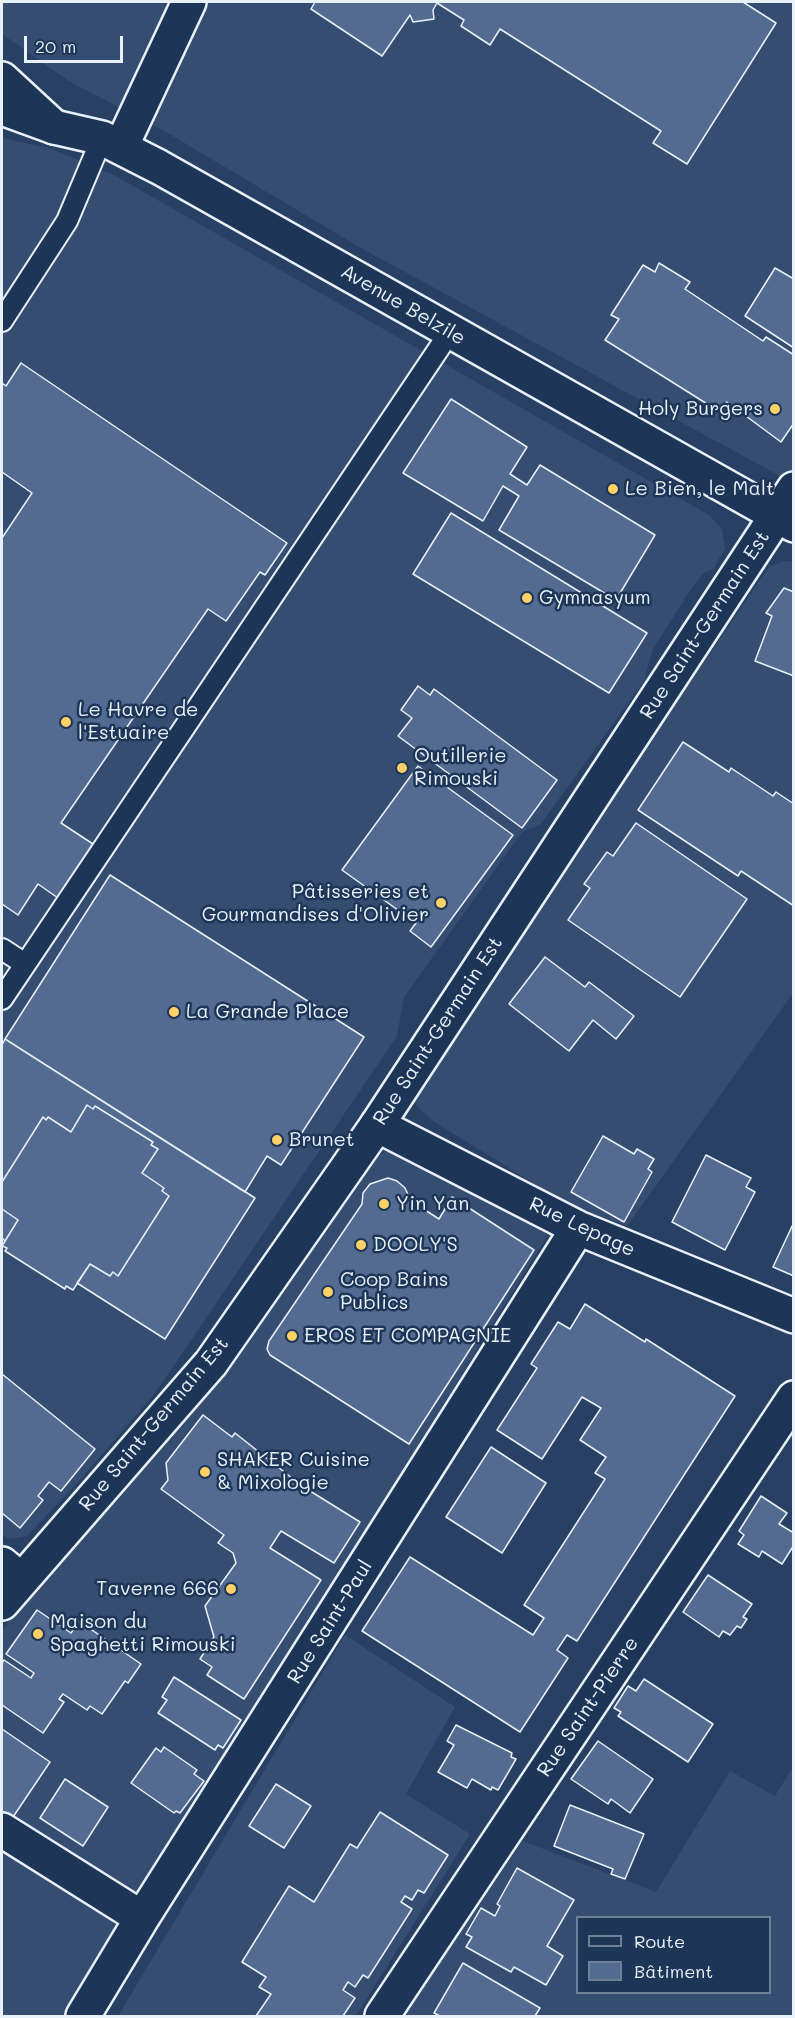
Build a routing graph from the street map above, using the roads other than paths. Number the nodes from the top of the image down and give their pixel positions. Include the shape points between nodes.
1 (189, 2) edge
2 (2, 79) edge
3 (2, 108) edge
4 (54, 126) junction
5 (112, 142) junction
6 (2, 321) edge
7 (450, 332) junction
8 (788, 510) edge
9 (2, 949) edge
10 (25, 964) junction
11 (2, 999) edge
12 (377, 1125) junction
13 (578, 1228) junction
14 (794, 1316) edge
15 (794, 1398) edge
16 (8, 1582) edge
17 (2, 1830) edge
18 (142, 1918) junction
19 (83, 2016) edge
20 (382, 2016) edge

1 - 5 street
2 - 4 street
3 - 4 street, Avenue Belzile
4 - 5 street, Avenue Belzile
5 - 6 lane via 67,221
5 - 7 street, Avenue Belzile
7 - 8 street, Avenue Belzile
7 - 10 lane
8 - 12 street, Rue Saint-Germain Est
9 - 10 lane
10 - 11 lane
12 - 13 street, Rue Lepage
12 - 16 street, Rue Saint-Germain Est via 211,1363
13 - 14 street, Rue Lepage
13 - 18 street, Rue Saint-Paul
15 - 20 street, Rue Saint-Pierre
17 - 18 street
18 - 19 street, Rue Saint-Paul

